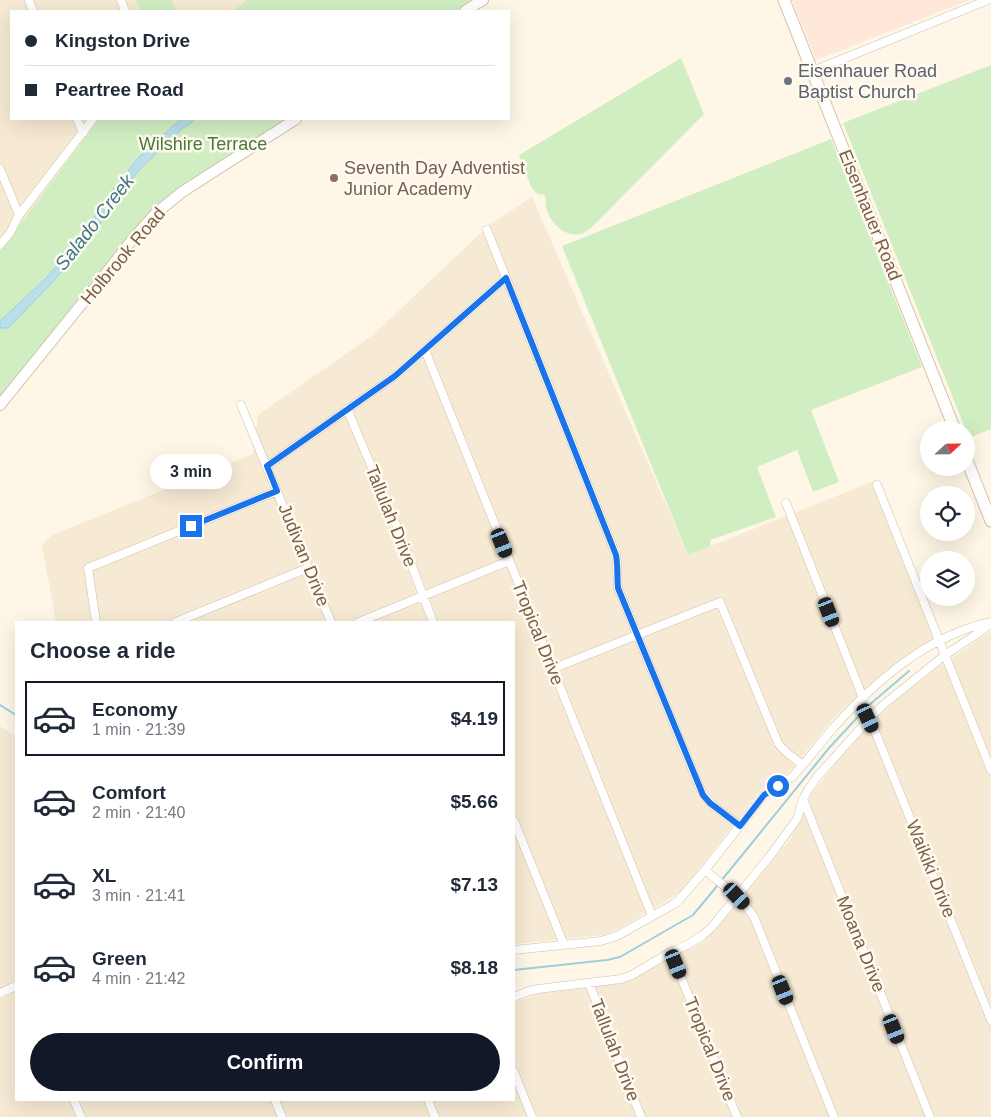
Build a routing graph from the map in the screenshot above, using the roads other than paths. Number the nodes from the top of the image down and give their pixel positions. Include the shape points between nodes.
1 (483, 0) edge
2 (784, 0) edge
3 (988, 0) edge
4 (467, 10) edge
5 (813, 71) junction
6 (77, 120) edge
7 (92, 120) edge
8 (294, 120) edge
9 (83, 133) junction
10 (0, 169) edge
11 (19, 215) junction
12 (487, 230) dead end
13 (0, 245) edge
14 (506, 278) junction
15 (424, 350) junction
16 (0, 405) edge
17 (241, 405) dead end
18 (347, 409) junction
19 (951, 421) edge
20 (267, 466) junction
21 (973, 476) edge
22 (877, 485) dead end
23 (277, 491) junction
24 (786, 503) dead end
25 (991, 521) edge
26 (509, 561) junction
27 (308, 568) junction
28 (423, 596) junction
29 (96, 621) edge
30 (178, 621) edge
31 (332, 621) edge
32 (361, 621) edge
33 (433, 621) edge
34 (991, 622) edge
35 (637, 635) junction
36 (939, 640) junction
37 (945, 655) junction
38 (552, 669) junction
39 (862, 698) junction
40 (868, 718) junction
41 (803, 765) junction
42 (991, 770) edge
43 (803, 799) junction
44 (515, 823) edge
45 (740, 826) junction
46 (704, 870) junction
47 (737, 896) junction
48 (652, 916) junction
49 (564, 944) junction
50 (515, 950) edge
51 (671, 952) junction
52 (589, 984) junction
53 (15, 986) edge
54 (0, 992) edge
55 (515, 997) edge
56 (991, 1020) edge
57 (515, 1074) edge
58 (74, 1101) edge
59 (275, 1101) edge
60 (428, 1101) edge
61 (81, 1117) edge
62 (282, 1117) edge
63 (434, 1117) edge
64 (532, 1117) edge
65 (641, 1117) edge
66 (737, 1117) edge
67 (834, 1117) edge
68 (930, 1117) edge

1 - 4 street
2 - 5 main road, Eisenhauer Road
3 - 5 street
5 - 19 main road, Eisenhauer Road
6 - 9 street
7 - 9 street
8 - 16 street, Holbrook Road via 182,192 155,214
9 - 11 street
10 - 11 street
11 - 13 street
12 - 14 street
14 - 15 street
14 - 35 street via 616,555 618,588
15 - 18 street via 395,376
15 - 26 street, Tropical Drive
17 - 20 street, Judivan Drive
18 - 20 street
18 - 28 street, Tallulah Drive
20 - 23 street, Judivan Drive
21 - 25 main road
22 - 36 street
23 - 27 street, Judivan Drive
23 - 29 street via 88,568
24 - 39 street
26 - 28 street
26 - 38 street, Tropical Drive
27 - 30 street
27 - 31 street, Judivan Drive
28 - 32 street
28 - 33 street, Tallulah Drive
34 - 36 street
34 - 37 street
35 - 38 street
35 - 41 street via 720,602 778,743
35 - 45 street via 703,795
36 - 37 street
36 - 39 street via 907,659
37 - 40 street
37 - 42 street
38 - 48 street, Tropical Drive
39 - 41 street
40 - 43 street
40 - 56 street, Waikiki Drive
41 - 45 street via 785,783 764,795
43 - 47 street via 797,819
43 - 68 street, Moana Drive
44 - 49 street
45 - 46 street
46 - 47 street
46 - 48 street via 674,904
47 - 51 street via 703,935
47 - 67 street via 754,918
48 - 49 street via 610,939
49 - 50 street
51 - 52 street via 626,977
51 - 66 street, Tropical Drive
52 - 55 street via 538,988
52 - 65 street, Tallulah Drive
53 - 54 street
57 - 64 street
58 - 61 street
59 - 62 street
60 - 63 street

